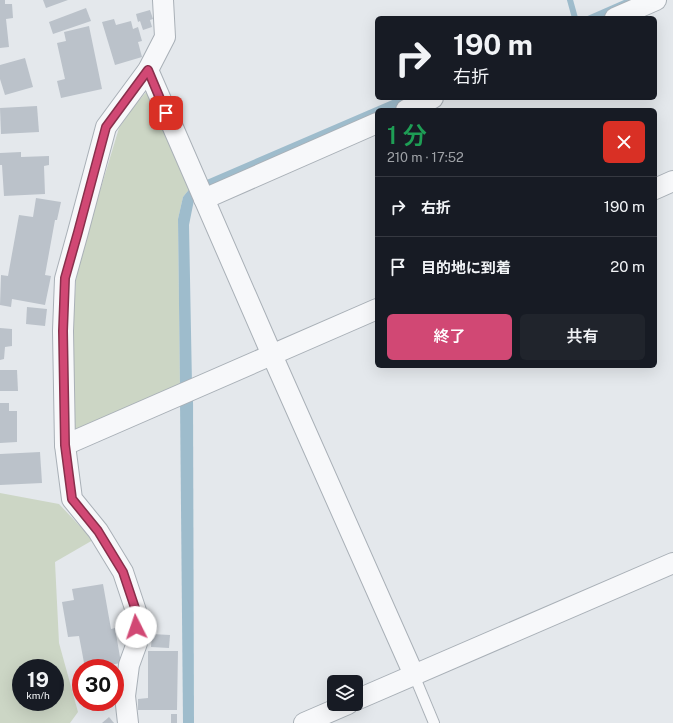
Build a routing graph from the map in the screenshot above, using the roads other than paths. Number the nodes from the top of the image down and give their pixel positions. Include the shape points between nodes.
1 (163, 0) edge
2 (656, 0) edge
3 (620, 16) edge
4 (148, 70) junction
5 (429, 100) edge
6 (411, 108) edge
7 (375, 124) edge
8 (673, 181) edge
9 (657, 188) edge
10 (204, 199) junction
11 (375, 310) edge
12 (272, 355) junction
13 (65, 445) junction
14 (673, 563) edge
15 (414, 675) junction
16 (363, 697) edge
17 (332, 711) edge
18 (128, 723) edge
19 (304, 723) edge
20 (434, 723) edge

1 - 4 street via 165,37
2 - 3 street
4 - 10 street
4 - 13 street via 106,127 65,278
5 - 6 street
7 - 10 street
8 - 9 street
10 - 12 street
11 - 12 street
12 - 13 street
12 - 15 street
13 - 18 street via 72,499 98,531 123,572 136,611 137,643 129,665 125,696
14 - 15 street
15 - 16 street
15 - 20 lane
17 - 19 street

